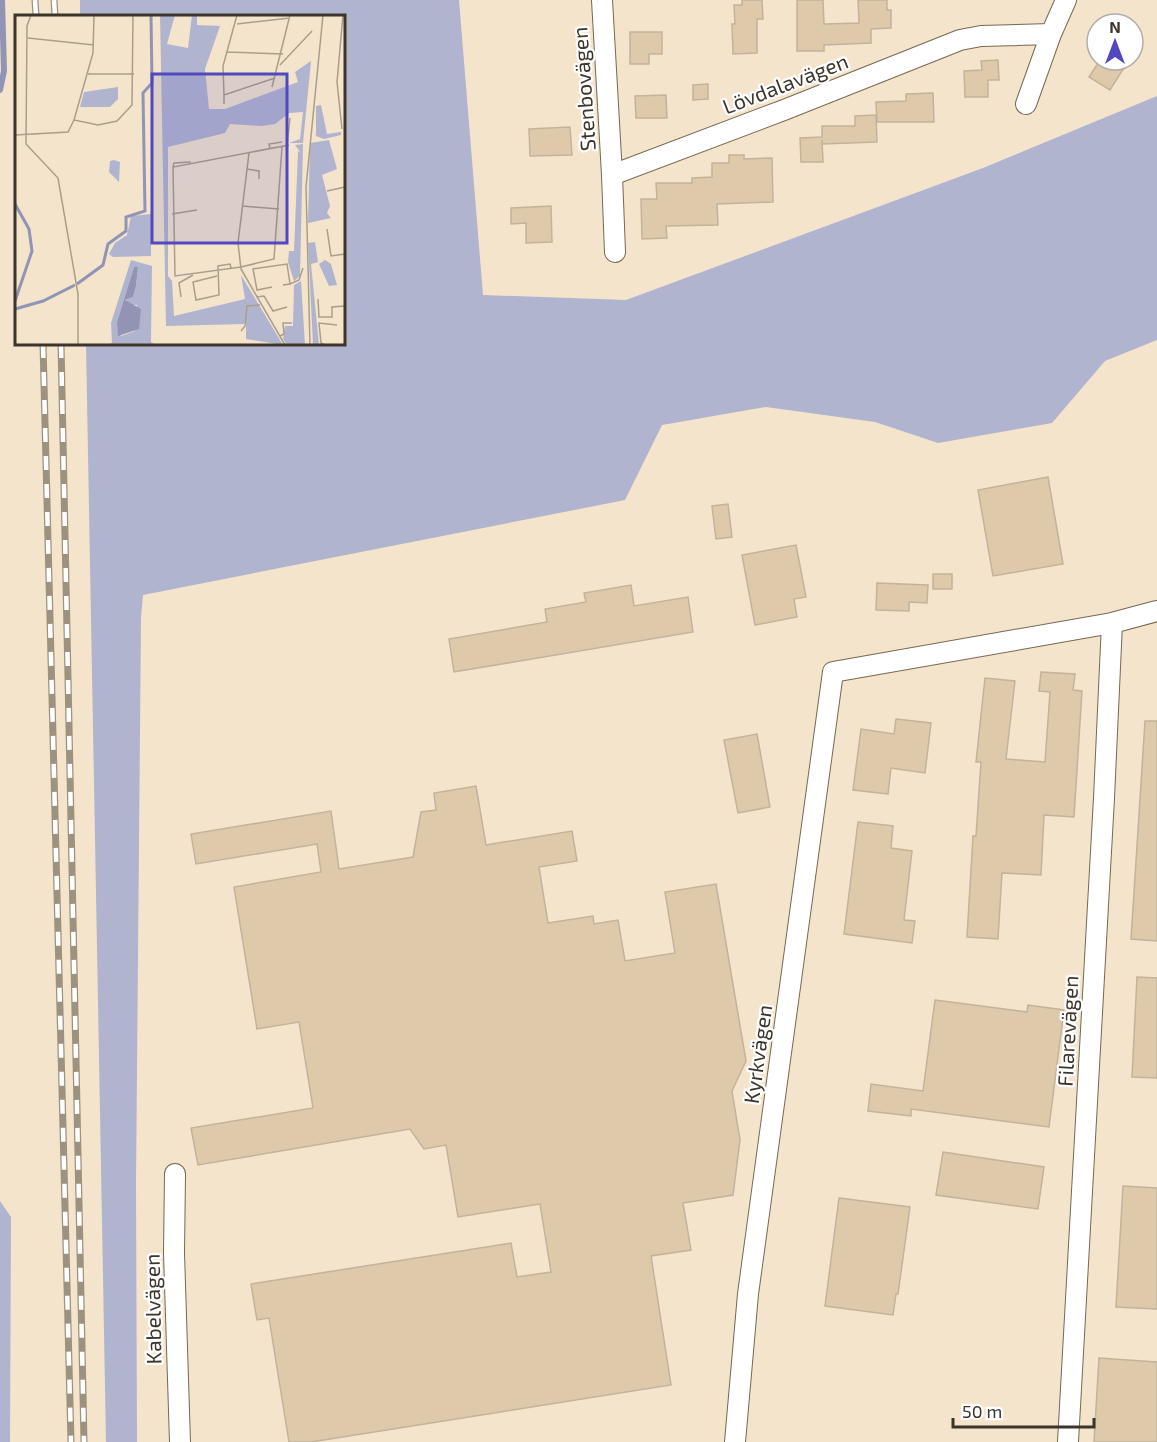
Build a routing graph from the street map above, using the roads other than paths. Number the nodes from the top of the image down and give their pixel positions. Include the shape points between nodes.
1 (602, 0) edge
2 (1066, 0) edge
3 (1051, 34) junction
4 (1026, 104) dead end
5 (612, 175) junction
6 (615, 252) dead end
7 (1157, 611) edge
8 (1112, 623) junction
9 (175, 1174) dead end
10 (180, 1442) edge
11 (735, 1442) edge
12 (1068, 1442) edge

1 - 5 street, Stenbovägen
2 - 3 street
3 - 4 street
3 - 5 street, Lövdalavägen via 960,40
5 - 6 street
7 - 8 street
8 - 11 street, Kyrkvägen via 833,672 748,1294
8 - 12 street, Filarevägen
9 - 10 street, Kabelvägen

